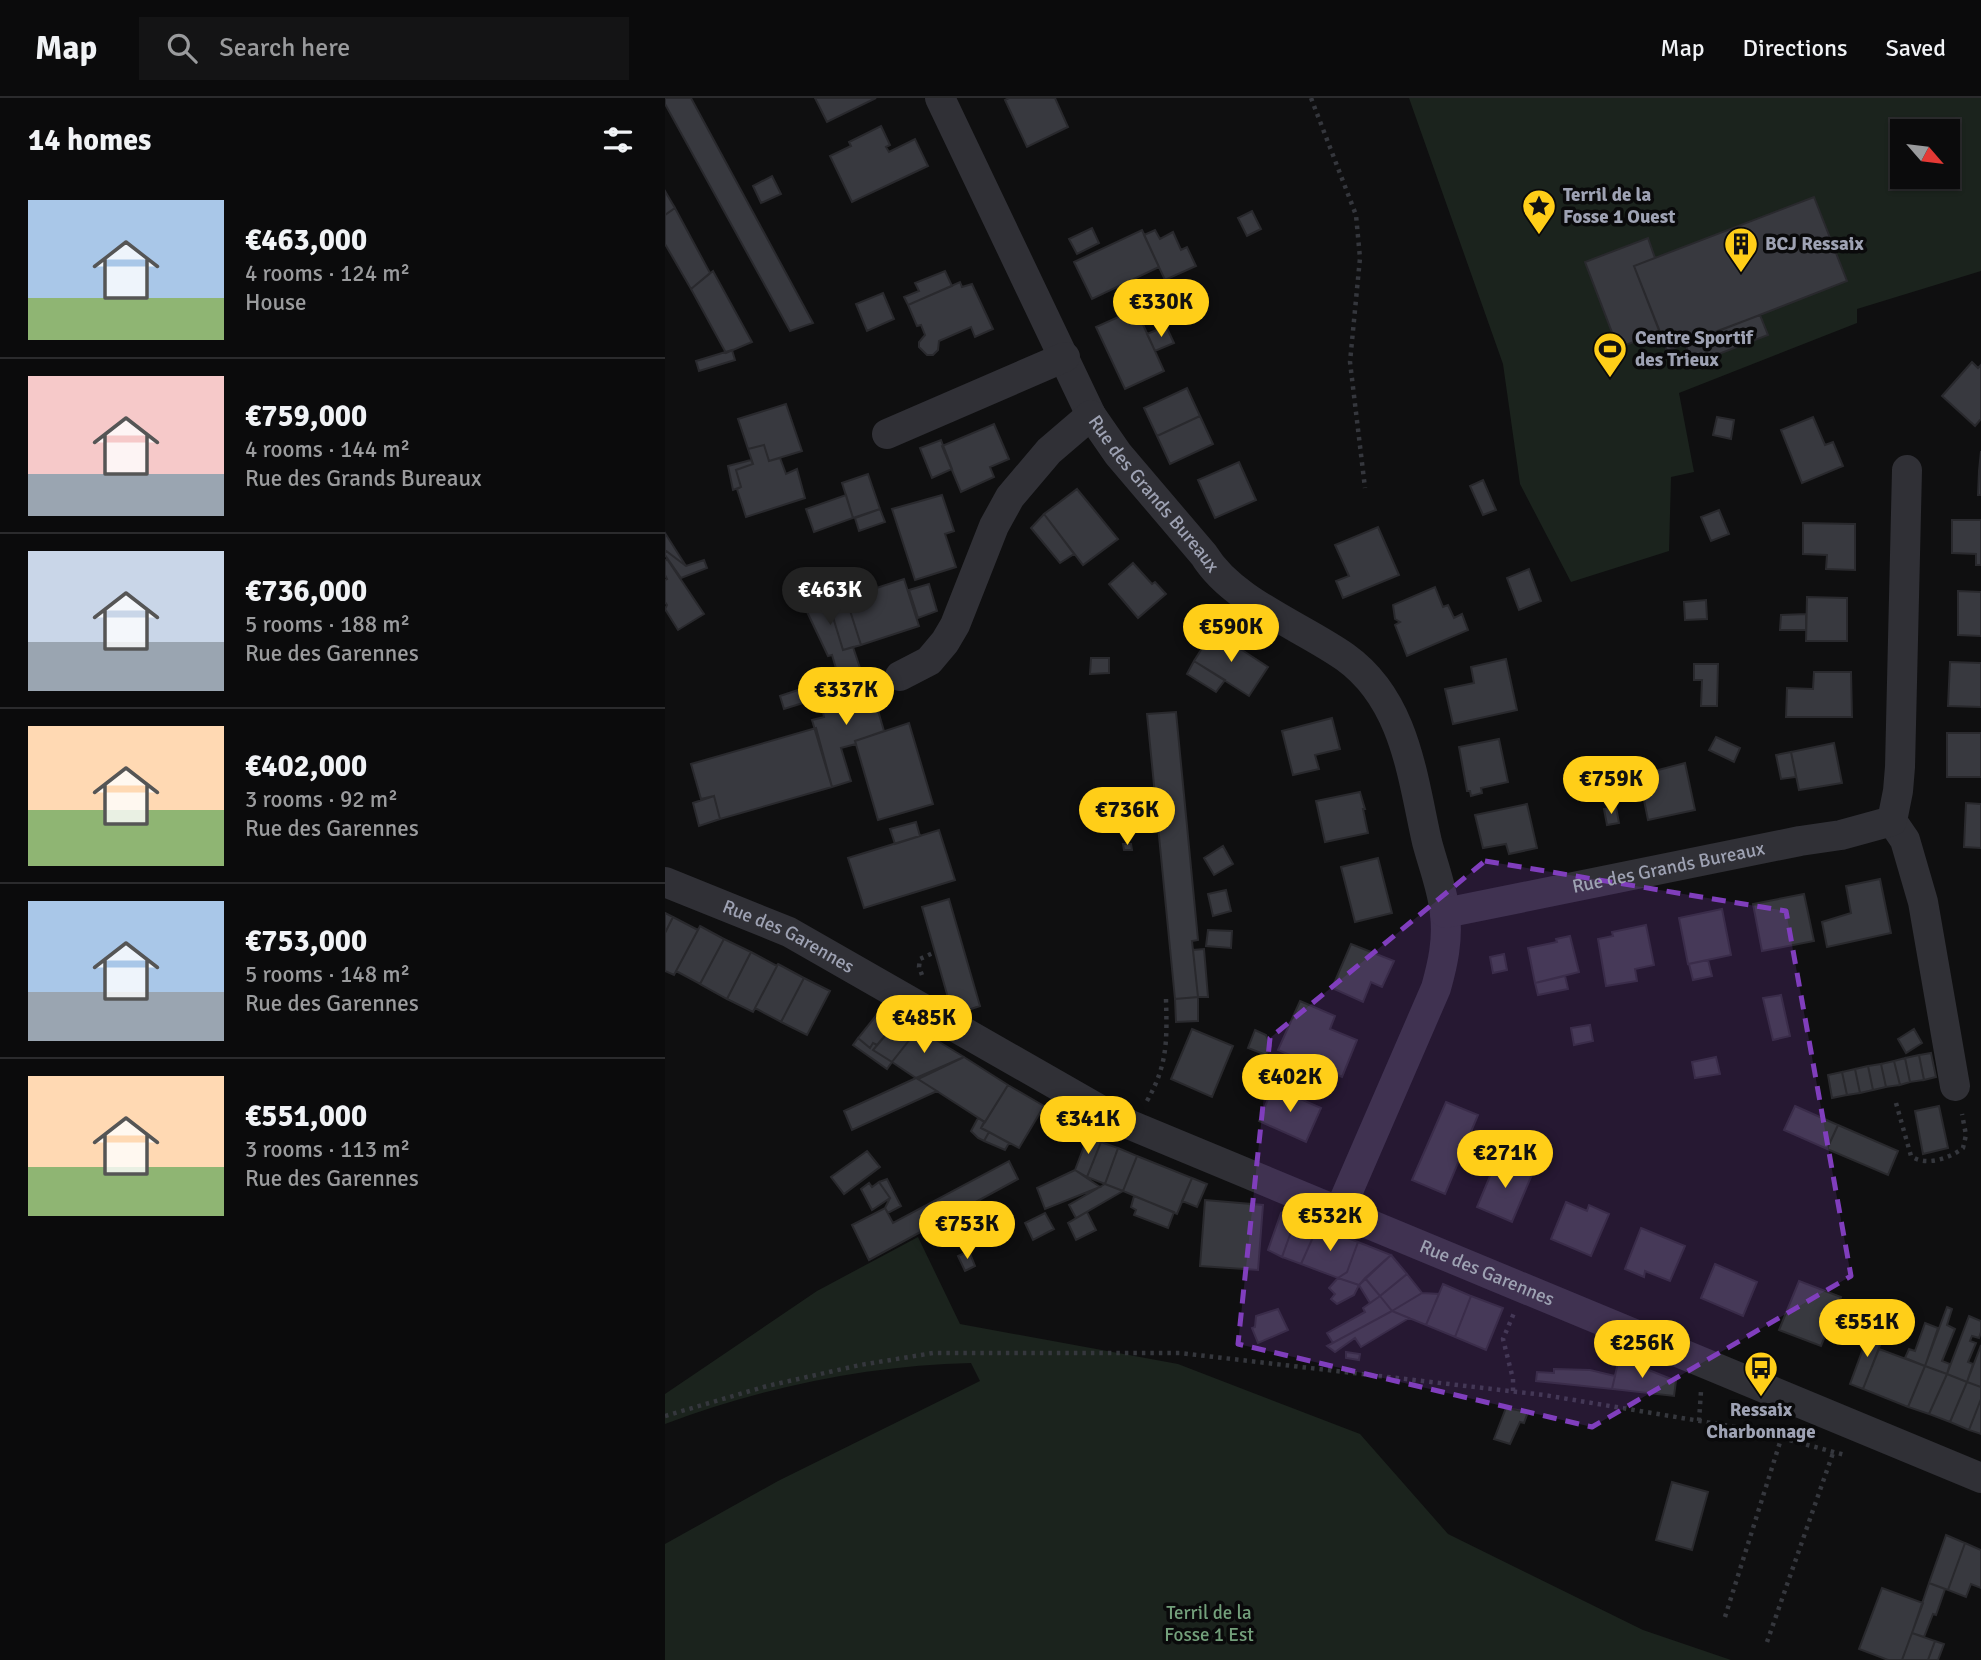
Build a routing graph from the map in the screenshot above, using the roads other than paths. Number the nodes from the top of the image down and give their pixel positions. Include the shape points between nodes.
1 (940, 98) edge
2 (1065, 357) junction
3 (1091, 415) junction
4 (887, 434) dead end
5 (1907, 470) dead end
6 (900, 676) dead end
7 (1892, 821) junction
8 (665, 882) edge
9 (1445, 913) junction
10 (1955, 1086) road end
11 (1339, 1212) junction
12 (1981, 1478) edge

1 - 2 street, Rue des Grands Bureaux
2 - 3 street, Rue des Grands Bureaux
2 - 4 street
3 - 6 street via 1049,450 1010,497 945,642 929,661
3 - 9 street, Rue des Grands Bureaux via 1214,572 1346,658 1392,710 1405,744
5 - 7 street via 1900,767
7 - 9 street, Rue des Grands Bureaux
7 - 10 street via 1905,840 1923,902
8 - 11 street, Rue des Garennes via 789,932 1116,1119
9 - 11 street, Rue des Grands Bureaux via 1446,950 1436,988
11 - 12 street, Rue des Garennes

